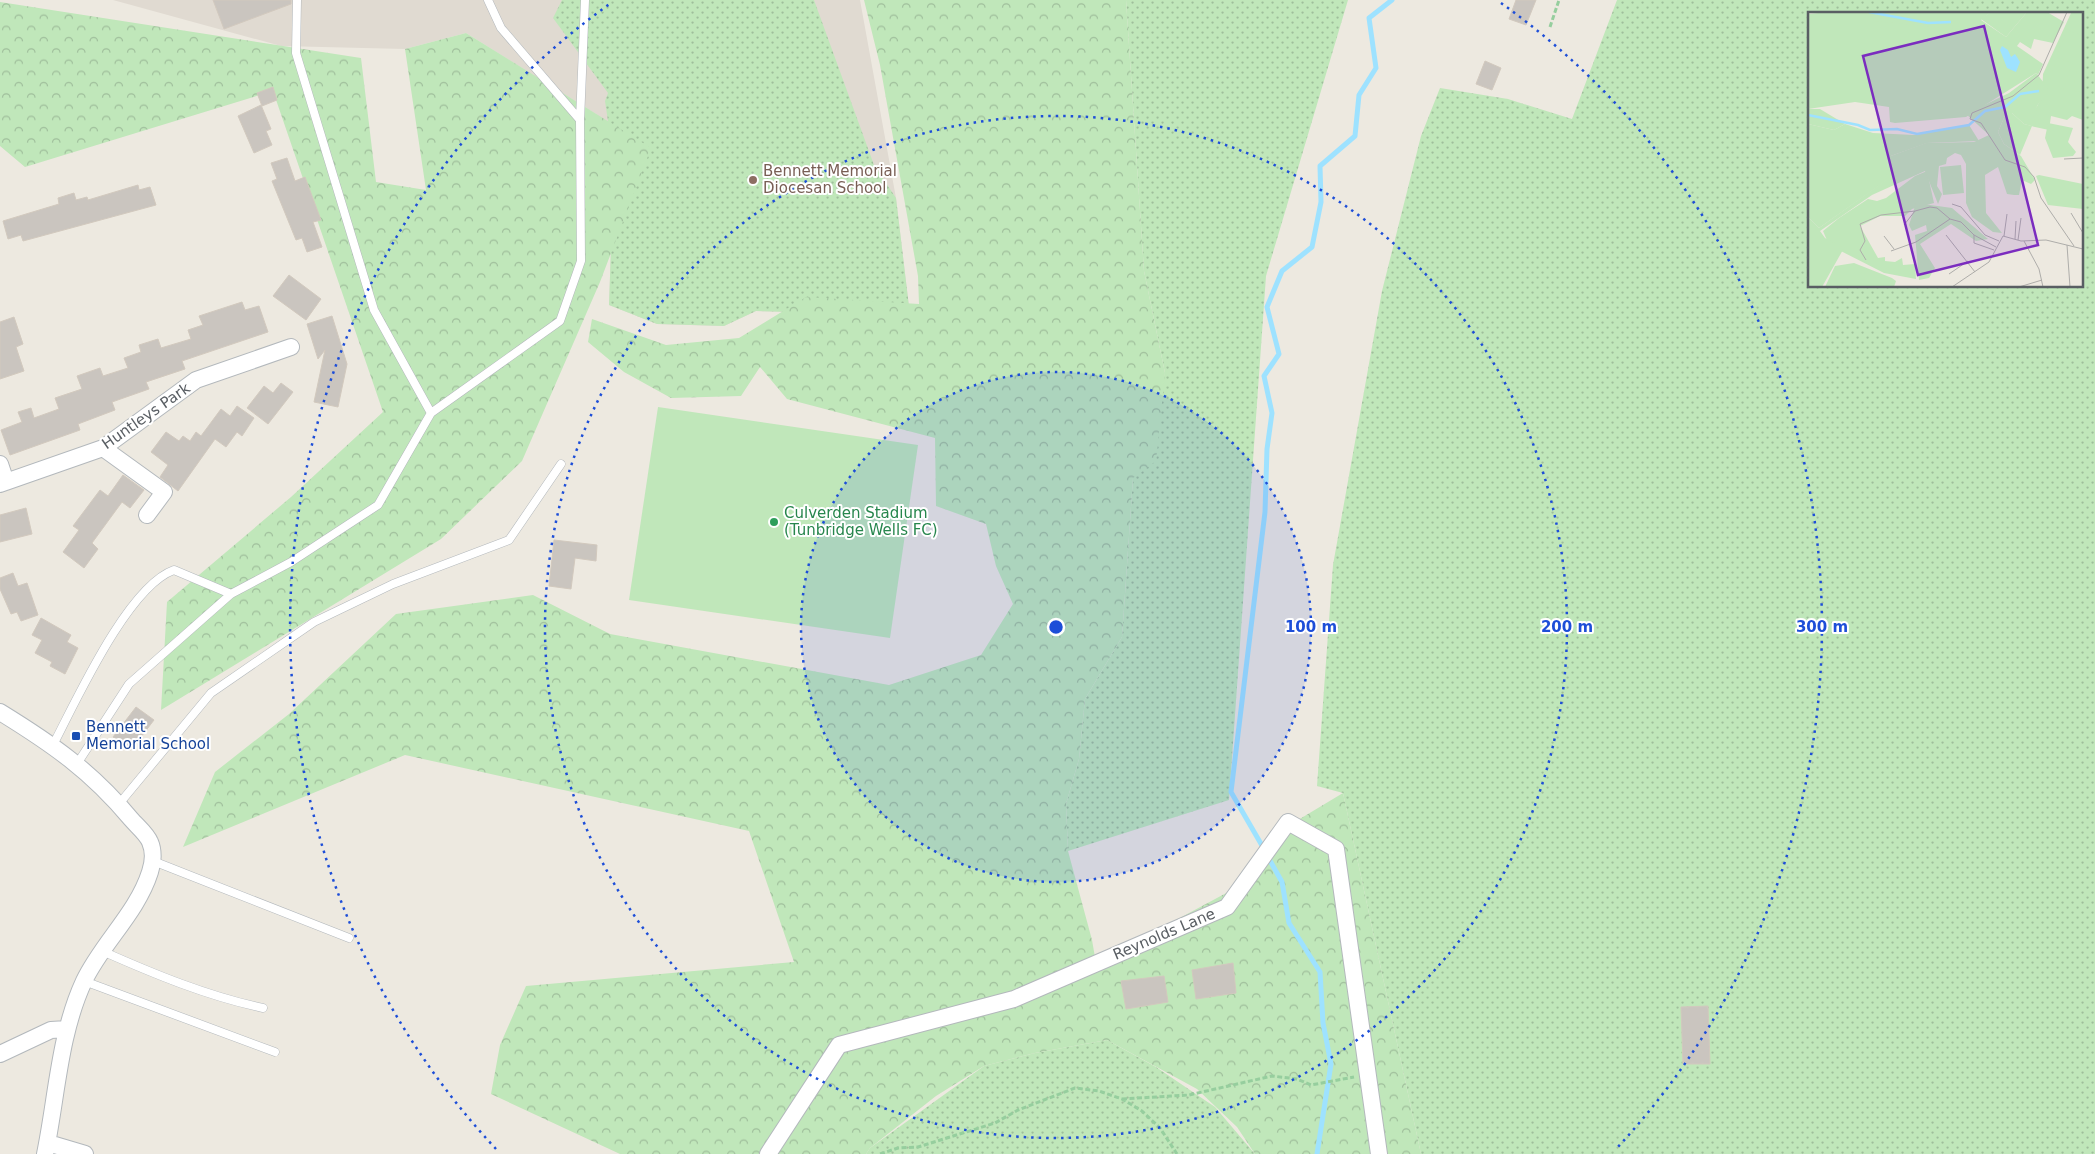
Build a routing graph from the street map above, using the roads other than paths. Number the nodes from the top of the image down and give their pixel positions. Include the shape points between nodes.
1 (297, 0) edge
2 (488, 0) edge
3 (585, 0) edge
4 (580, 120) junction
5 (291, 347) dead end
6 (431, 413) junction
7 (103, 448) junction
8 (0, 464) edge
9 (561, 464) dead end
10 (3, 483) edge
11 (147, 515) dead end
12 (231, 594) junction
13 (0, 712) edge
14 (53, 745) junction
15 (77, 764) junction
16 (119, 804) junction
17 (153, 861) junction
18 (349, 938) dead end
19 (102, 951) junction
20 (84, 981) junction
21 (263, 1008) dead end
22 (67, 1029) junction
23 (275, 1052) dead end
24 (0, 1054) edge
25 (47, 1148) edge
26 (85, 1154) edge
27 (768, 1154) edge
28 (1379, 1154) edge

1 - 6 lane via 296,54 374,310
2 - 4 lane via 501,28
3 - 4 lane
4 - 6 lane via 581,261 560,321
5 - 7 street, Huntleys Park via 196,380
6 - 12 lane via 378,505 291,562
7 - 10 street, Huntleys Park
7 - 11 street via 164,492
8 - 10 street
9 - 16 lane via 509,540 393,584 314,622 211,693
12 - 14 lane via 174,570 160,578 128,609
12 - 15 lane via 129,684
13 - 14 street
14 - 15 street
15 - 16 street
16 - 17 street via 150,841
17 - 18 lane
17 - 19 street via 139,897
19 - 20 street
19 - 21 lane via 182,984
20 - 22 street
20 - 23 lane
22 - 24 street via 51,1030
22 - 25 street
25 - 26 street
27 - 28 street, Reynolds Lane via 839,1045 1014,999 1227,907 1288,822 1336,849

